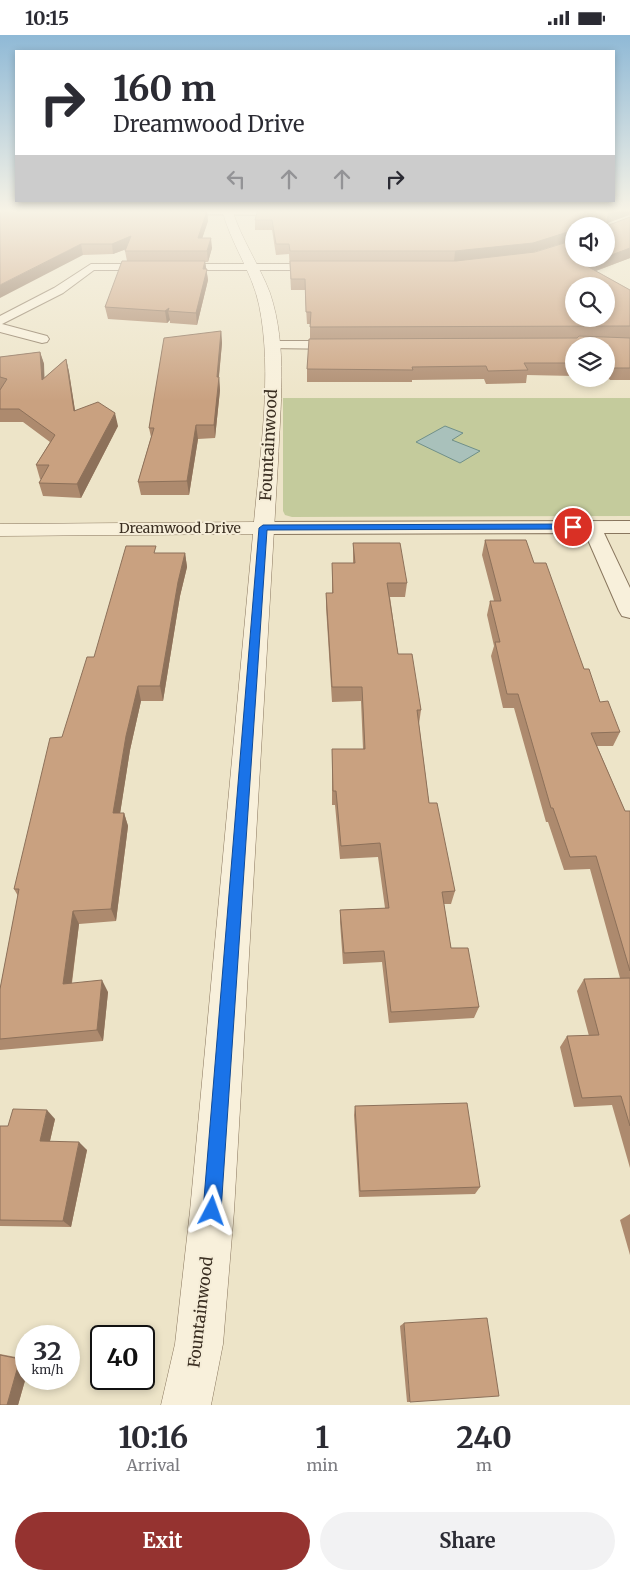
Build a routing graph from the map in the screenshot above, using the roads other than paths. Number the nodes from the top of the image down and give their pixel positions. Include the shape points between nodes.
1 (83, 273) edge
2 (254, 273) edge
3 (0, 321) edge
4 (0, 328) edge
5 (42, 339) dead end
6 (272, 345) junction
7 (351, 345) edge
8 (592, 527) junction
9 (630, 527) edge
10 (263, 528) junction
11 (0, 530) edge
12 (630, 611) edge
13 (186, 1405) edge

1 - 3 street via 53,294
2 - 6 street, Fountainwood via 266,305
4 - 5 street
6 - 7 street
6 - 10 street, Fountainwood via 269,462
8 - 9 street, Dreamwood Drive
8 - 10 street, Dreamwood Drive
8 - 12 street
10 - 11 street, Dreamwood Drive
10 - 13 street, Fountainwood via 212,1211 199,1344

